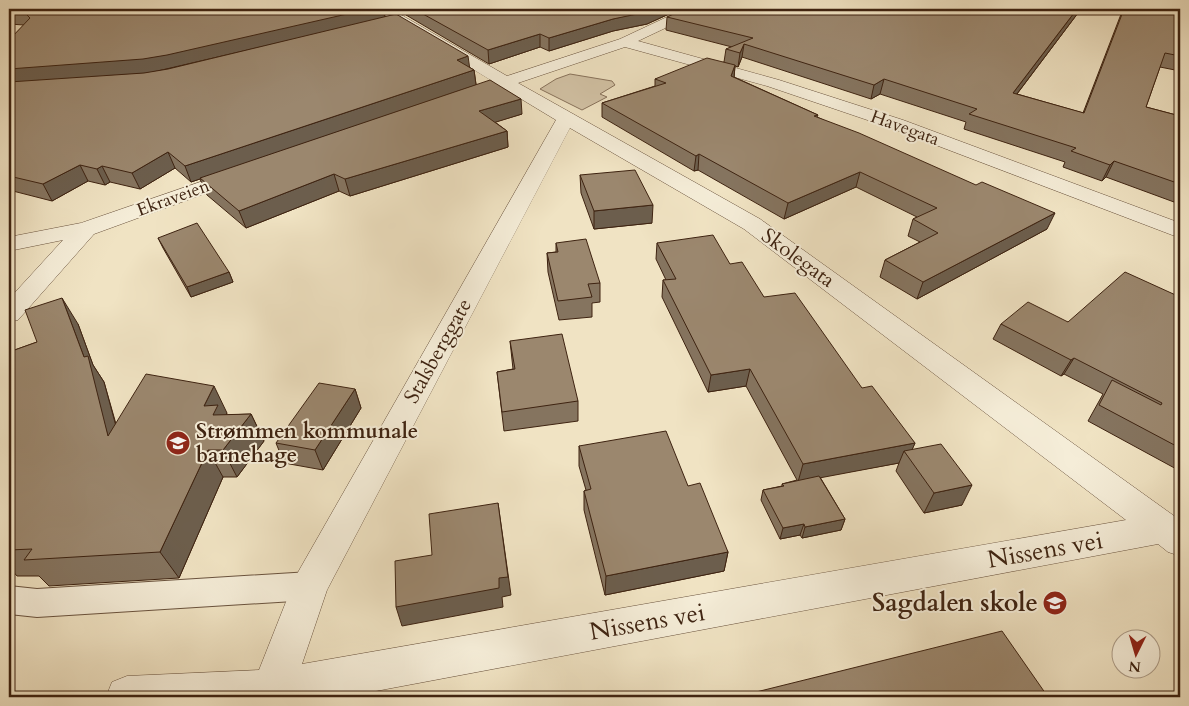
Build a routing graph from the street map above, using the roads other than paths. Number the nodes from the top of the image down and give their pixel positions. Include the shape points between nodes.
1 (694, 9) edge
2 (393, 15) edge
3 (625, 42) junction
4 (505, 82) junction
5 (477, 91) edge
6 (566, 118) junction
7 (254, 169) edge
8 (86, 229) junction
9 (1180, 231) edge
10 (9, 244) edge
11 (9, 314) edge
12 (1173, 535) edge
13 (310, 586) junction
14 (9, 600) edge
15 (271, 694) edge
16 (126, 697) edge

1 - 3 street
2 - 4 street, Skolegata
3 - 4 street
3 - 9 street, Havegata via 773,83 897,124
4 - 5 street
4 - 6 street, Skolegata
6 - 12 street, Skolegata via 752,224
6 - 13 street, Stalsberggate
7 - 8 street, Ekraveien
8 - 10 street, Ekraveien
8 - 11 street
12 - 15 street, Nissens vei
13 - 14 lane via 37,603
13 - 15 street, Stalsberggate
15 - 16 street, Nissens vei

